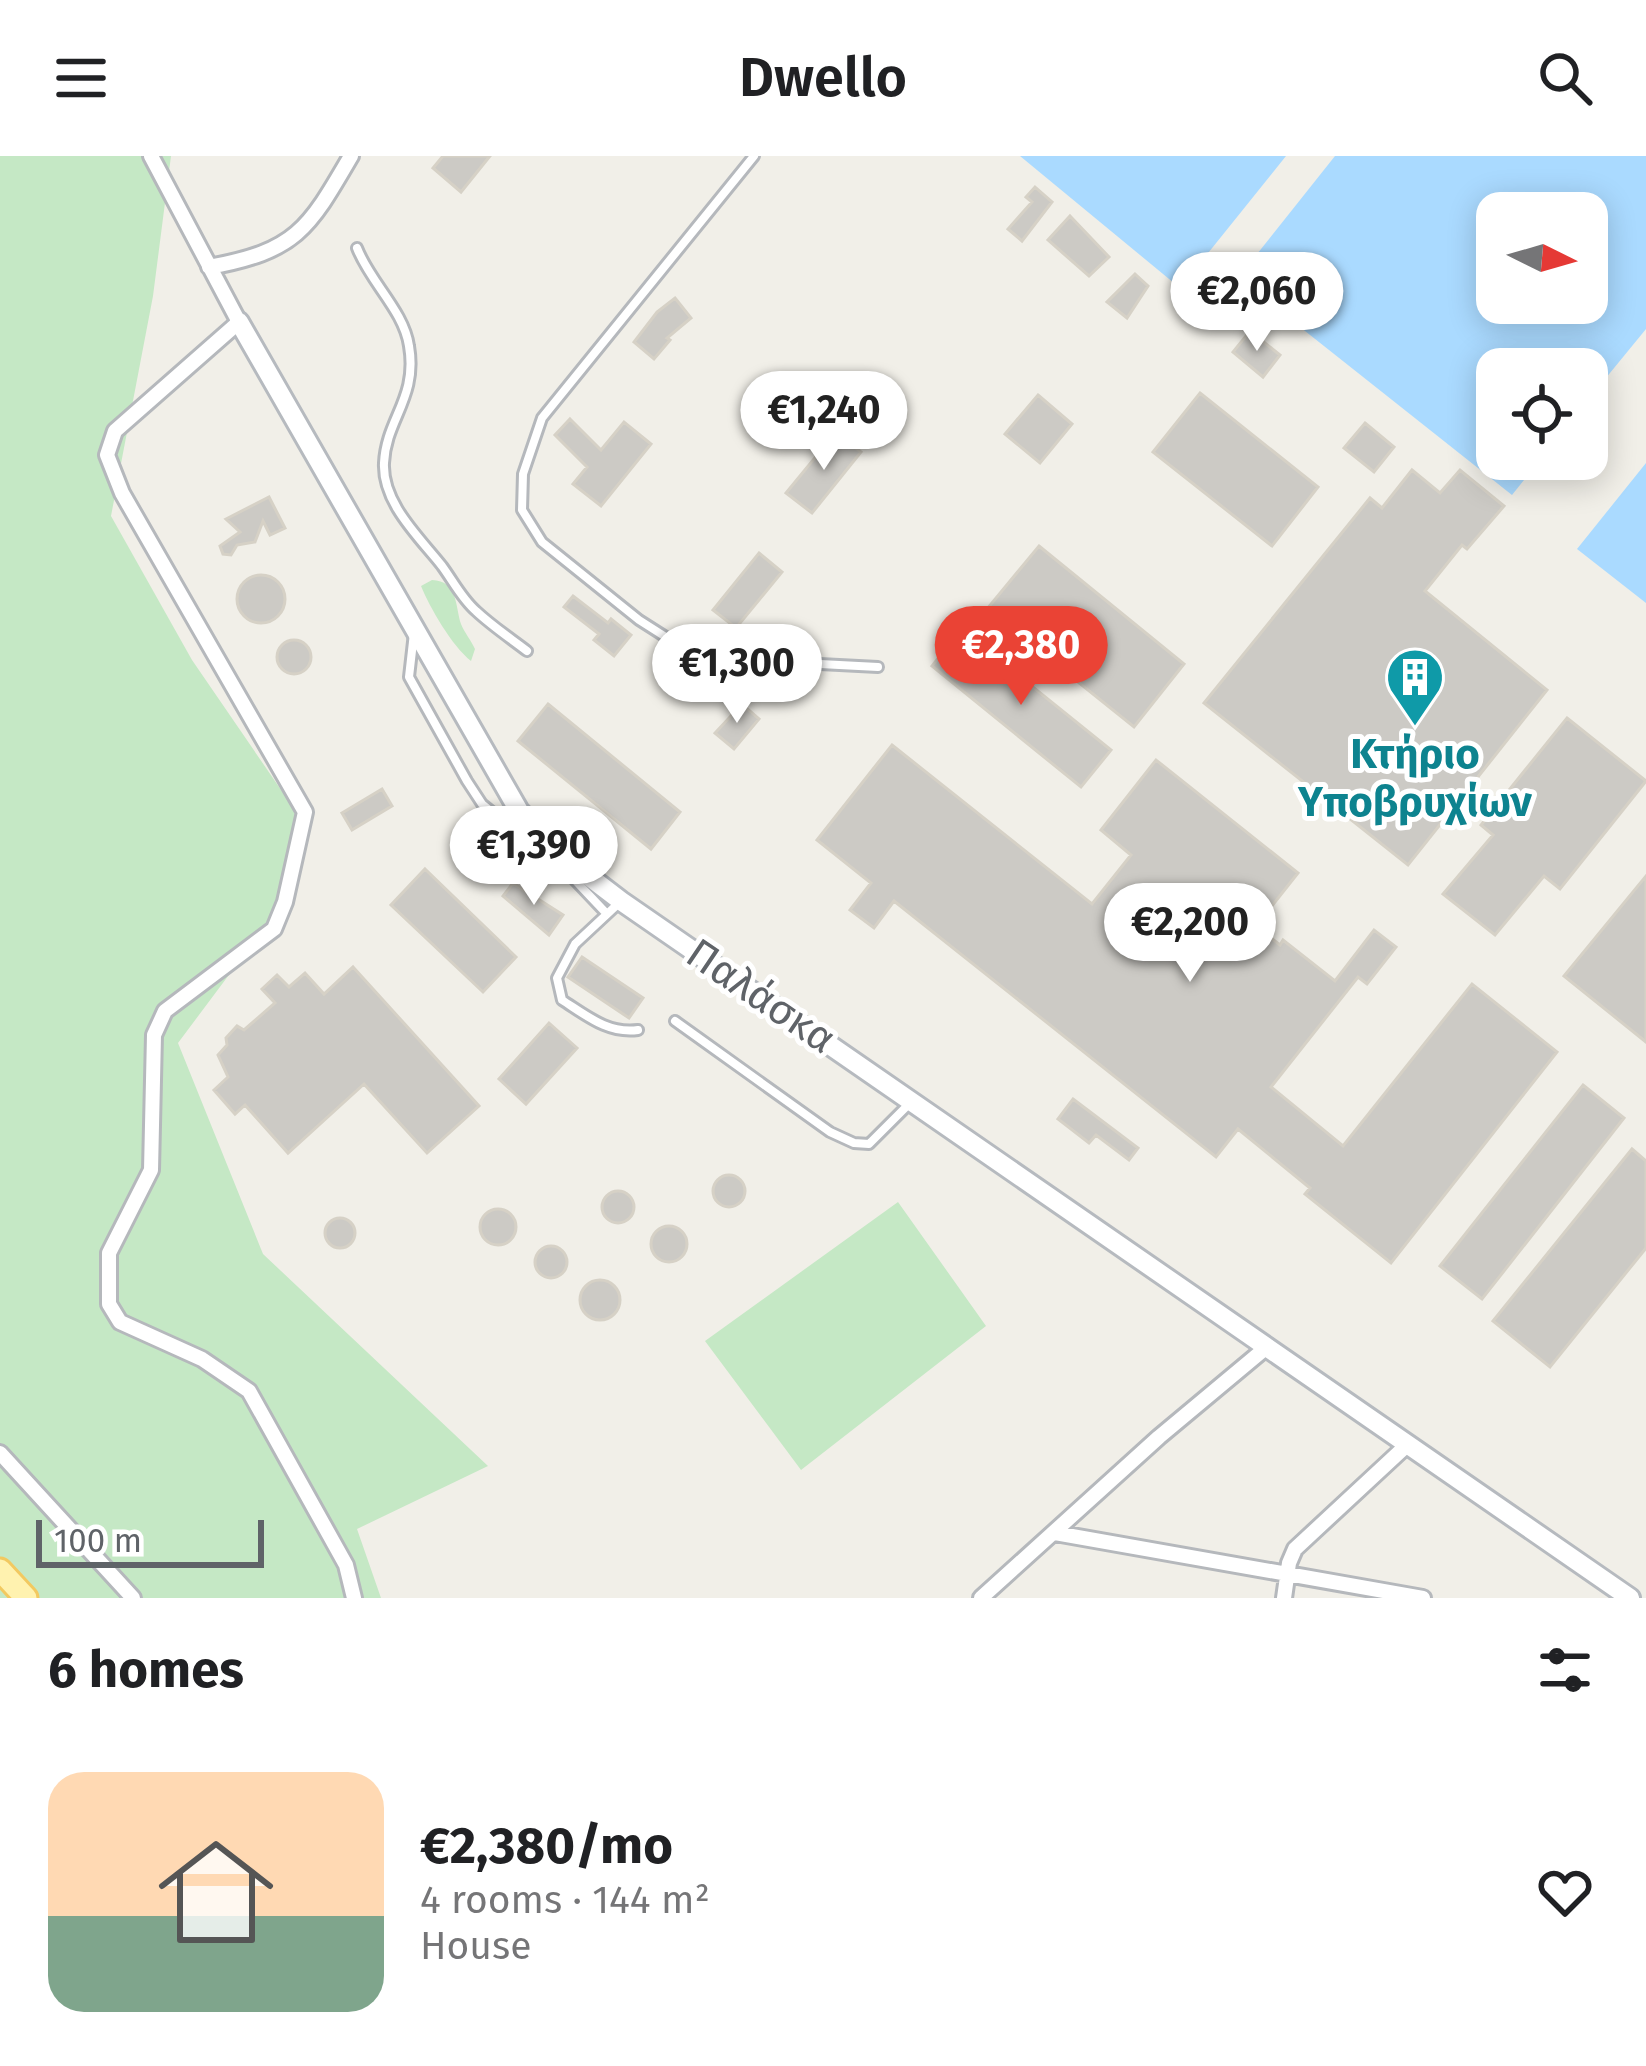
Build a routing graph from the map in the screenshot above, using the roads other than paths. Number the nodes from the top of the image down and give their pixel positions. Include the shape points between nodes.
1 (151, 156) edge
2 (350, 156) edge
3 (754, 156) edge
4 (357, 248) dead end
5 (209, 267) junction
6 (239, 322) junction
7 (415, 627) junction
8 (527, 651) dead end
9 (878, 667) dead end
10 (614, 908) junction
11 (674, 1021) dead end
12 (638, 1030) dead end
13 (913, 1100) junction
14 (1268, 1346) junction
15 (1407, 1445) junction
16 (0, 1454) edge
17 (1055, 1533) junction
18 (0, 1570) edge
19 (1288, 1575) junction
20 (26, 1598) edge
21 (133, 1598) edge
22 (354, 1598) edge
23 (980, 1598) edge
24 (1284, 1598) edge
25 (1423, 1598) edge
26 (1630, 1598) edge

1 - 5 street, Παλάσκα
2 - 5 street via 304,228 274,251
3 - 9 lane via 542,418 523,474 523,510 542,542 683,648
4 - 8 lane via 409,343 409,391 383,467 391,492 408,528 472,609
5 - 6 street, Παλάσκα
6 - 7 street, Παλάσκα
6 - 22 street via 116,431 107,454 122,494 304,812 274,928 166,1011 154,1035 151,1170 109,1253 109,1304 120,1322 202,1358 249,1391 346,1565
7 - 10 street, Παλάσκα via 519,811
7 - 10 lane via 409,677 482,804
10 - 12 lane via 575,944 557,978 562,1000 620,1032
10 - 13 street, Παλάσκα
11 - 13 lane via 854,1143 869,1144
13 - 14 street, Παλάσκα
14 - 15 street, Παλάσκα
14 - 17 street
15 - 19 street via 1295,1549
15 - 26 street, Παλάσκα
16 - 21 street
17 - 19 street
17 - 23 street
18 - 20 main road
19 - 24 street
19 - 25 street

